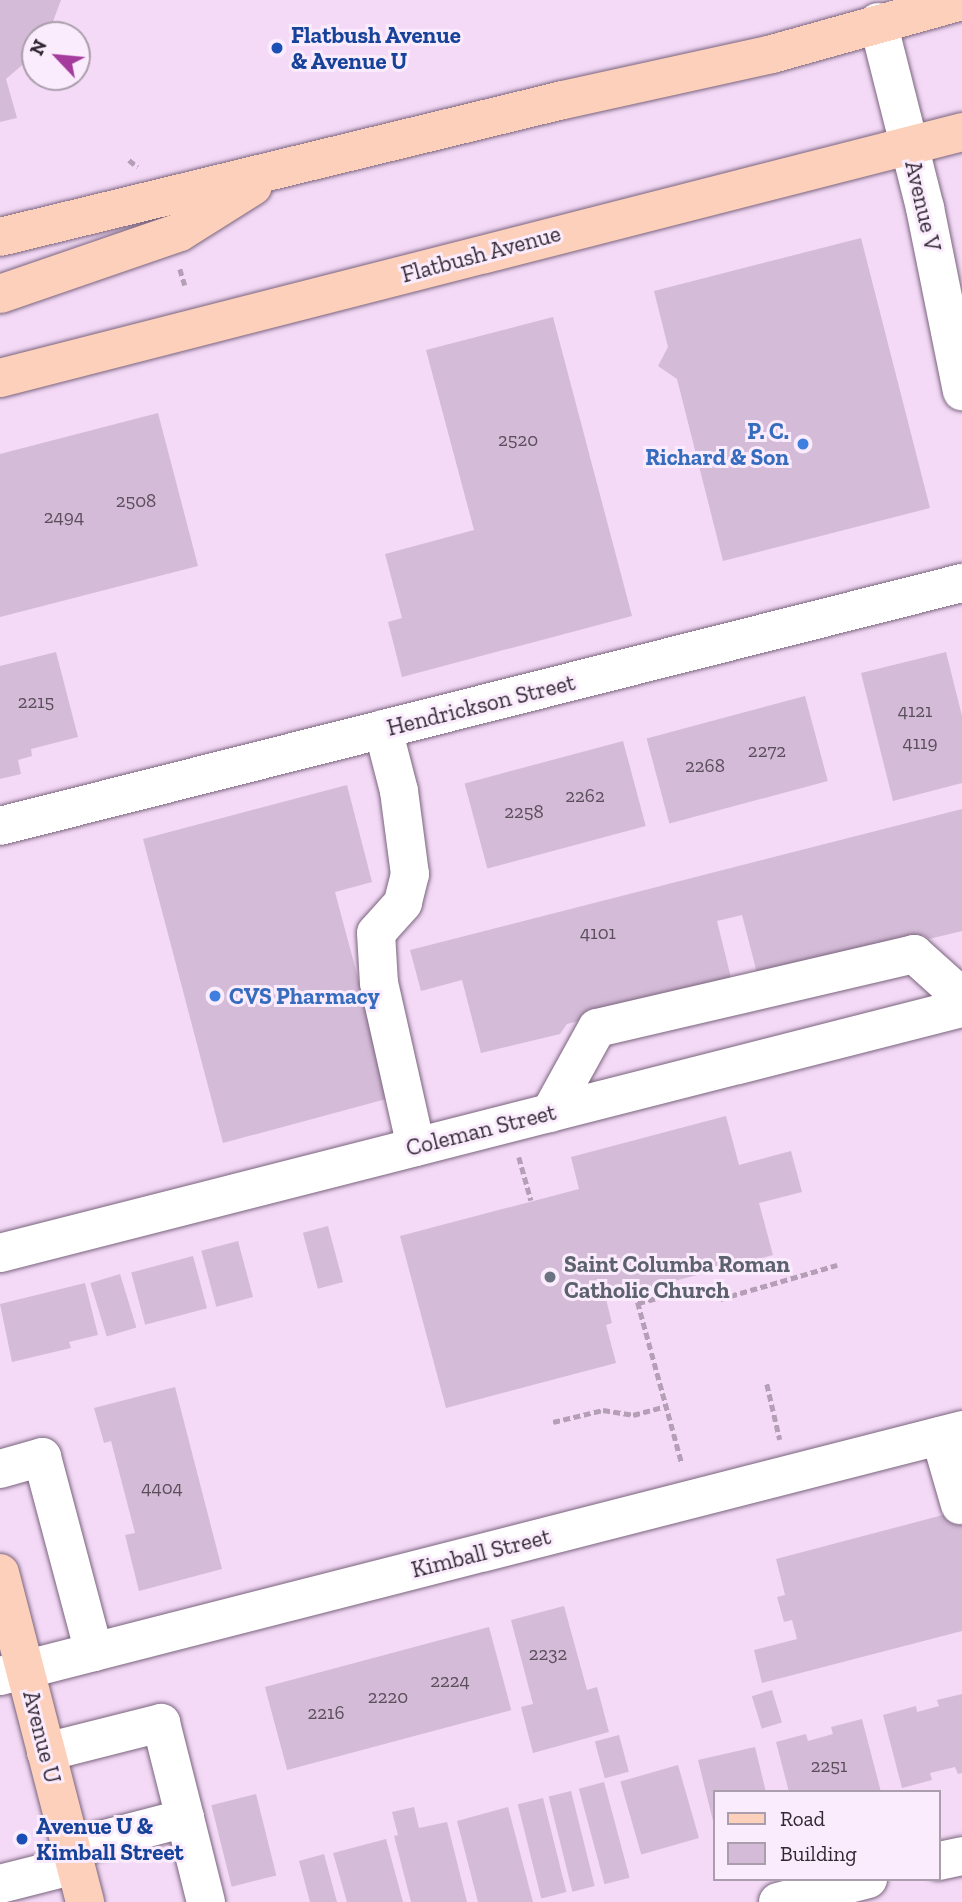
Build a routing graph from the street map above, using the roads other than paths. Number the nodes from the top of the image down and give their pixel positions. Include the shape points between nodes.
1 (962, 1) edge
2 (878, 22) junction
3 (962, 132) edge
4 (909, 146) junction
5 (279, 169) junction
6 (0, 237) edge
7 (0, 294) edge
8 (0, 378) edge
9 (962, 391) edge
10 (962, 583) edge
11 (383, 729) junction
12 (0, 826) edge
13 (962, 997) edge
14 (962, 1008) edge
15 (550, 1113) junction
16 (416, 1147) junction
17 (0, 1253) edge
18 (951, 1433) edge
19 (0, 1469) edge
20 (960, 1505) dead end
21 (0, 1573) edge
22 (94, 1652) junction
23 (12, 1673) edge
24 (46, 1752) junction
25 (186, 1818) junction
26 (962, 1856) edge
27 (73, 1857) junction
28 (941, 1861) edge
29 (861, 1881) edge
30 (0, 1884) edge
31 (85, 1902) edge
32 (206, 1902) edge
33 (778, 1902) edge

1 - 2 main road
2 - 4 street, Avenue V
2 - 5 main road via 772,54
3 - 4 main road, Flatbush Avenue
4 - 8 main road, Flatbush Avenue
4 - 9 street, Avenue V
5 - 6 main road
5 - 7 main road via 180,232
10 - 11 street, Hendrickson Street
11 - 12 street, Hendrickson Street
11 - 16 street via 399,791 410,874 403,903 376,933 379,983
13 - 15 street via 914,954 597,1028
14 - 15 street, Coleman Street
15 - 16 street, Coleman Street
16 - 17 street, Coleman Street
18 - 20 street
18 - 22 street, Kimball Street
19 - 22 street via 42,1457
21 - 23 main road, Avenue U
22 - 23 street, Kimball Street
23 - 24 main road, Avenue U
24 - 25 street via 161,1723
24 - 27 main road, Avenue U
25 - 27 street
25 - 32 street
26 - 28 street
27 - 30 street
27 - 31 main road, Avenue U
29 - 33 street

